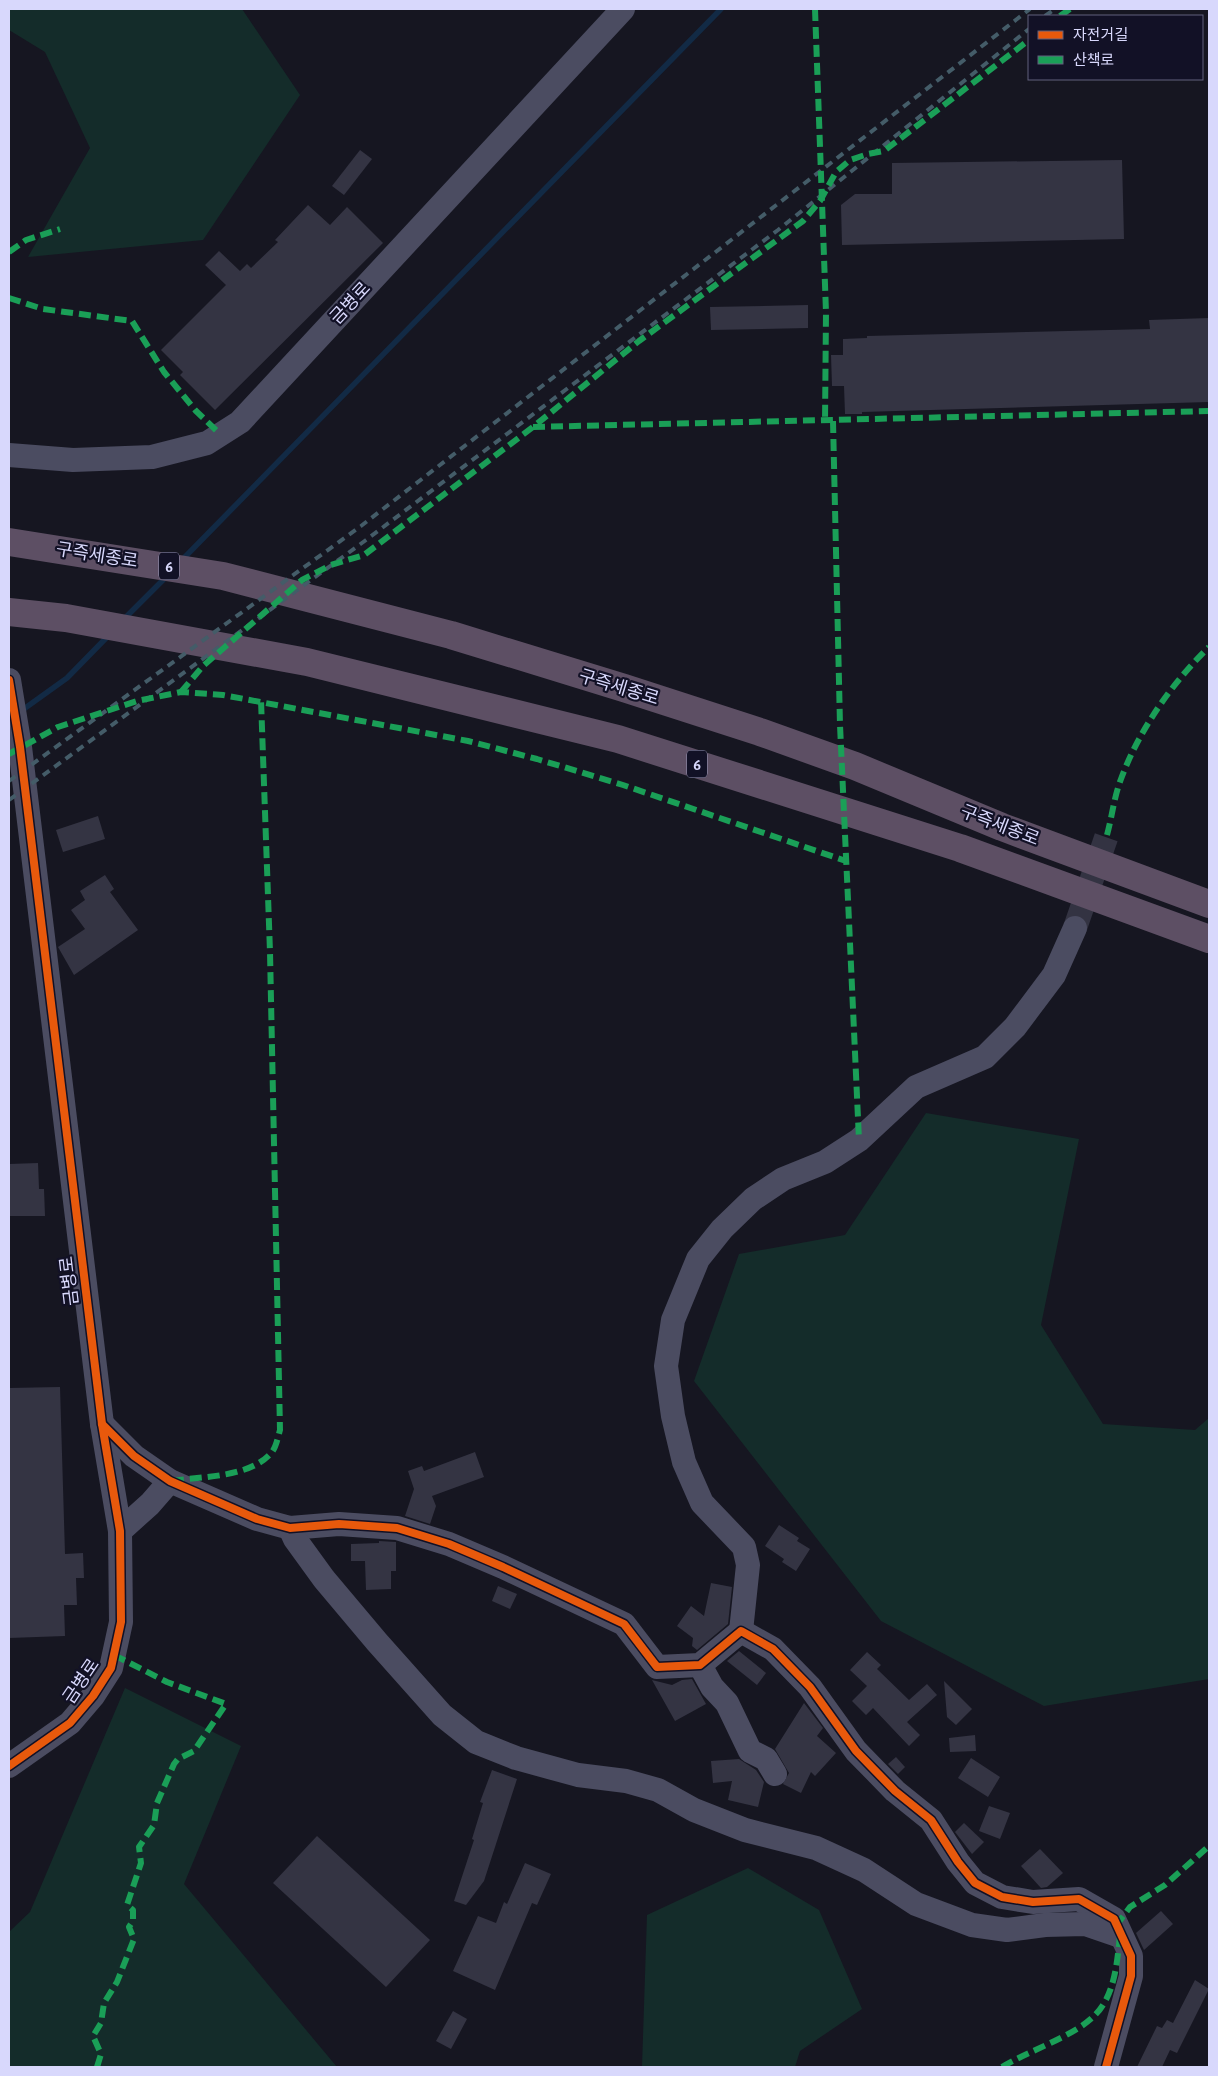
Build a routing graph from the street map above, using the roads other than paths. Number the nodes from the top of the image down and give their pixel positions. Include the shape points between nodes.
1 (623, 9) edge
2 (9, 455) edge
3 (9, 542) edge
4 (9, 612) edge
5 (9, 680) edge
6 (1209, 904) edge
7 (1075, 928) tunnel mouth
8 (1209, 939) edge
9 (102, 1424) junction
10 (170, 1481) junction
11 (290, 1528) junction
12 (120, 1531) junction
13 (741, 1631) junction
14 (700, 1665) junction
15 (9, 1766) edge
16 (775, 1774) dead end
17 (1120, 1936) junction
18 (1106, 2067) edge

1 - 2 street, 금병로 via 240,422 206,443 152,457 73,460
3 - 6 highway, 구즉세종로 / 6 via 223,576 451,635 742,726 856,766 1002,827
4 - 8 highway, 구즉세종로 / 6 via 66,618 307,662 618,739 960,848
5 - 9 street, 금병로 via 20,747
7 - 13 street via 1054,975 1015,1027 985,1057 916,1087 859,1140 825,1162 783,1179 753,1199 722,1229 698,1259 673,1320 666,1366 684,1462 702,1503 744,1547 748,1565
9 - 10 street via 134,1456
9 - 12 street, 금병로
10 - 11 street via 257,1519
10 - 12 street
11 - 14 street via 339,1524 398,1528 448,1544 624,1624 657,1667
11 - 17 street via 324,1579 378,1642 442,1715 476,1742 516,1758 578,1775 626,1780 658,1790 694,1810 745,1830 816,1848 864,1870 916,1904 972,1925 1007,1930 1085,1924
12 - 15 street, 금병로 via 121,1622 111,1668 70,1723
13 - 14 street
13 - 17 street via 773,1649 810,1687 856,1751 931,1820 975,1883 1002,1897 1032,1902 1079,1899 1114,1919
14 - 16 street via 712,1687 727,1703 750,1751 766,1759
17 - 18 street via 1131,1956 1131,1976

